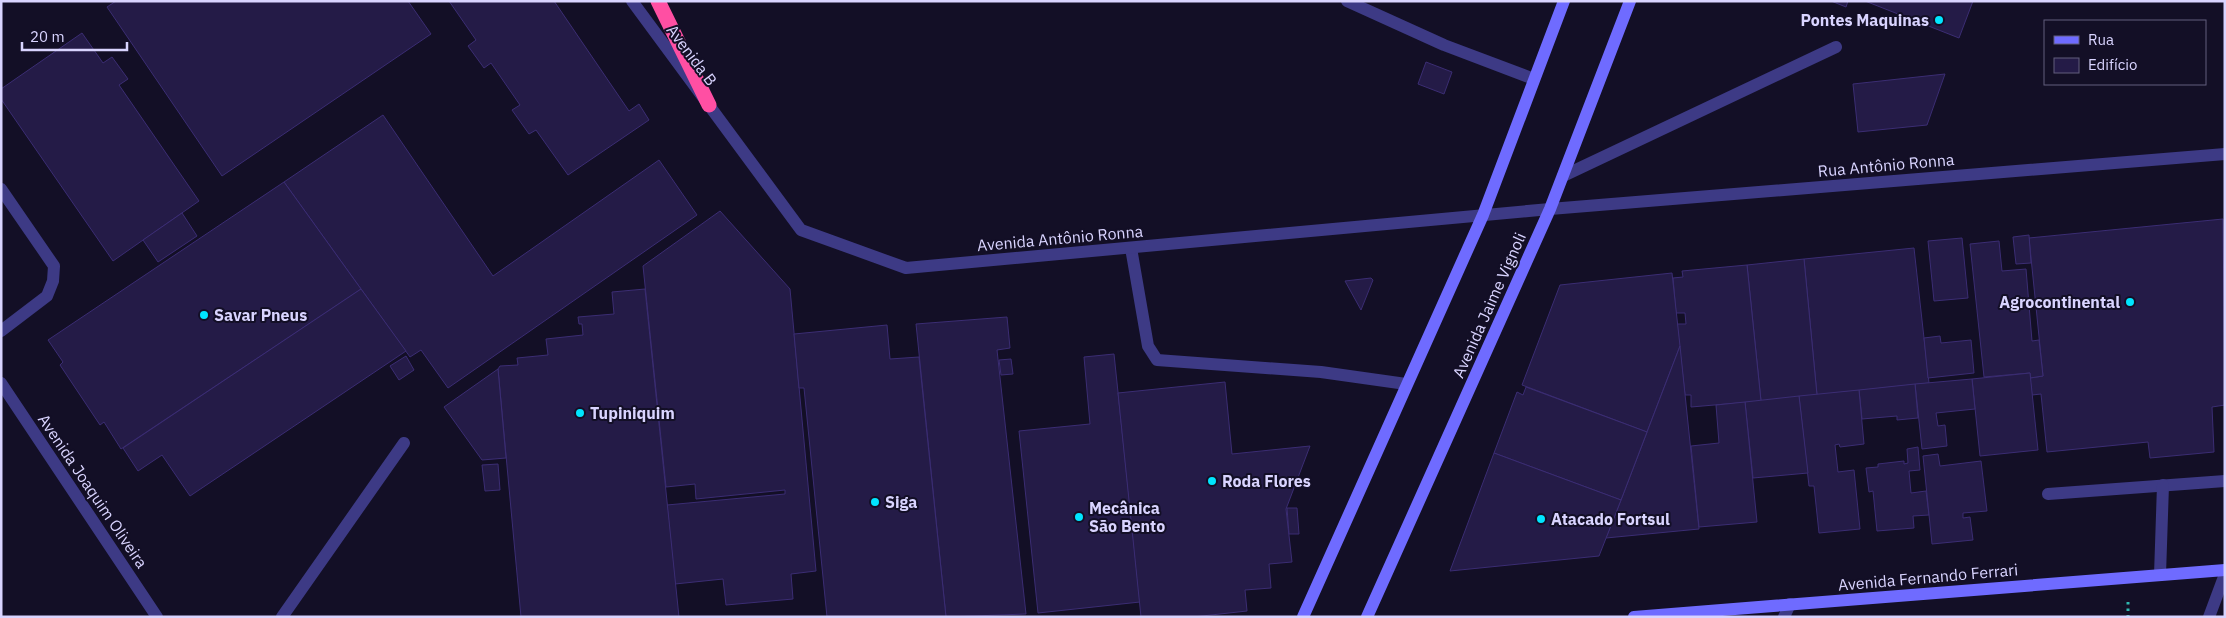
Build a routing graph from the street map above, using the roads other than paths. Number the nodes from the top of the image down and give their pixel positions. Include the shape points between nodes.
1 (632, 1) edge
2 (658, 1) edge
3 (1347, 1) edge
4 (1564, 1) edge
5 (1630, 1) edge
6 (1836, 47) dead end
7 (1534, 78) junction
8 (709, 105) junction
9 (2225, 154) edge
10 (1562, 176) junction
11 (1, 189) edge
12 (1550, 209) junction
13 (1483, 215) junction
14 (1131, 248) junction
15 (1, 331) edge
16 (1, 383) edge
17 (1406, 384) junction
18 (404, 443) dead end
19 (2225, 482) edge
20 (2162, 485) junction
21 (2048, 494) dead end
22 (2225, 570) edge
23 (2225, 574) edge
24 (2160, 575) junction
25 (1790, 604) junction
26 (1665, 614) junction
27 (157, 617) edge
28 (282, 617) edge
29 (1303, 617) edge
30 (1367, 617) edge
31 (1634, 617) edge
32 (1689, 617) edge
33 (1784, 617) edge
34 (2209, 617) edge

1 - 8 street, Avenida B
2 - 8 highway
3 - 7 street via 1444,45
4 - 7 street
5 - 10 street, Avenida Jaime Vignoli
6 - 10 street
7 - 13 street
8 - 14 street, Avenida Antônio Ronna via 801,230 906,268
9 - 12 street, Rua Antônio Ronna
10 - 12 street, Avenida Jaime Vignoli
11 - 15 street via 54,266 47,296
12 - 13 street, Rua Antônio Ronna
12 - 30 street, Avenida Jaime Vignoli
13 - 14 street, Avenida Antônio Ronna
13 - 17 street
14 - 17 street via 1148,346 1157,360 1322,372
16 - 27 street, Avenida Joaquim Oliveira
17 - 29 street
18 - 28 street
19 - 20 street
20 - 21 street
20 - 24 street
22 - 24 street, Avenida Fernando Ferrari
23 - 34 street
24 - 25 street, Avenida Fernando Ferrari
25 - 26 street, Avenida Fernando Ferrari
25 - 33 street
26 - 31 street, Avenida Fernando Ferrari
26 - 32 street via 1682,613

